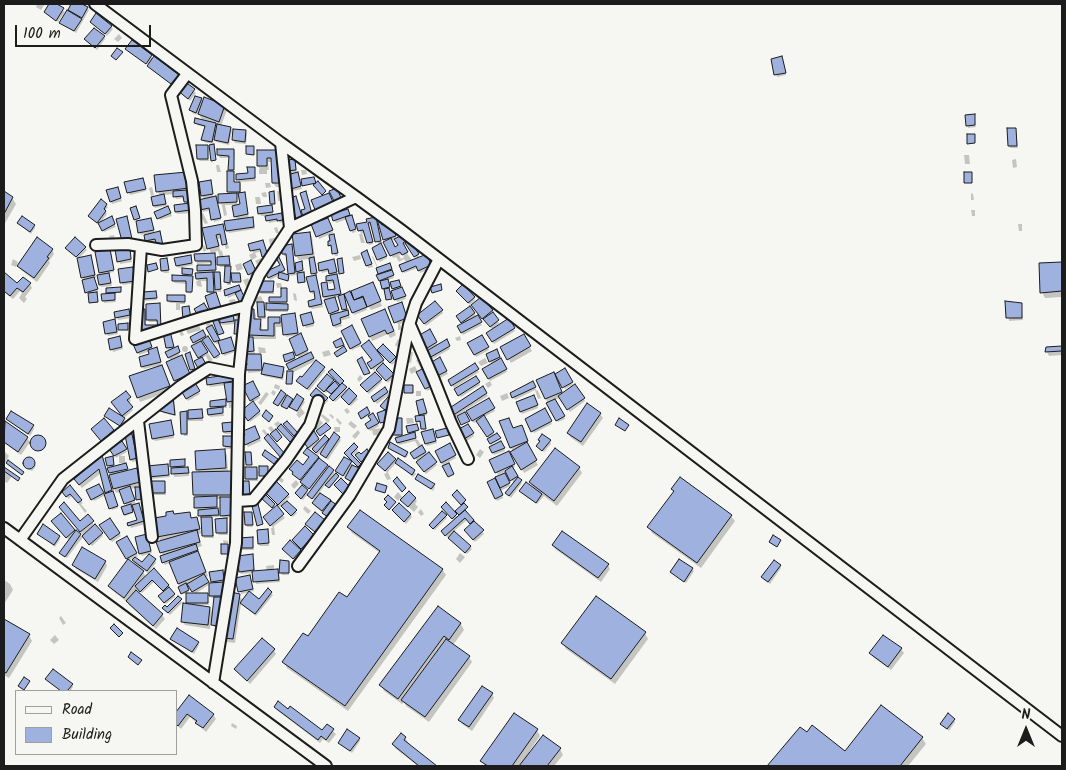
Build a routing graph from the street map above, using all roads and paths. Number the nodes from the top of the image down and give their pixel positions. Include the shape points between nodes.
1 (95, 4) edge
2 (188, 74) junction
3 (281, 144) junction
4 (356, 197) junction
5 (290, 228) junction
6 (96, 245) dead end
7 (141, 247) junction
8 (439, 259) junction
9 (246, 306) junction
10 (410, 324) junction
11 (239, 374) junction
12 (318, 401) dead end
13 (138, 421) junction
14 (468, 459) dead end
15 (237, 501) junction
16 (4, 528) edge
17 (152, 537) dead end
18 (20, 540) junction
19 (298, 566) dead end
20 (213, 682) junction
21 (1062, 736) edge
22 (326, 766) edge

1 - 2 street
2 - 3 street
2 - 7 street via 171,96 192,181 196,245 162,250
3 - 4 street
3 - 5 street
4 - 5 street
4 - 8 street
5 - 9 street via 259,275
6 - 7 street
7 - 9 street via 135,339
8 - 10 street via 416,303
8 - 21 street
9 - 11 street
10 - 14 street
10 - 19 street via 389,429 350,495
11 - 13 street via 210,368 181,386
11 - 15 street
12 - 15 street via 310,425 286,460 253,500
13 - 17 street
13 - 18 street via 63,479
15 - 20 street via 236,543
16 - 18 street
18 - 20 street
20 - 22 street

